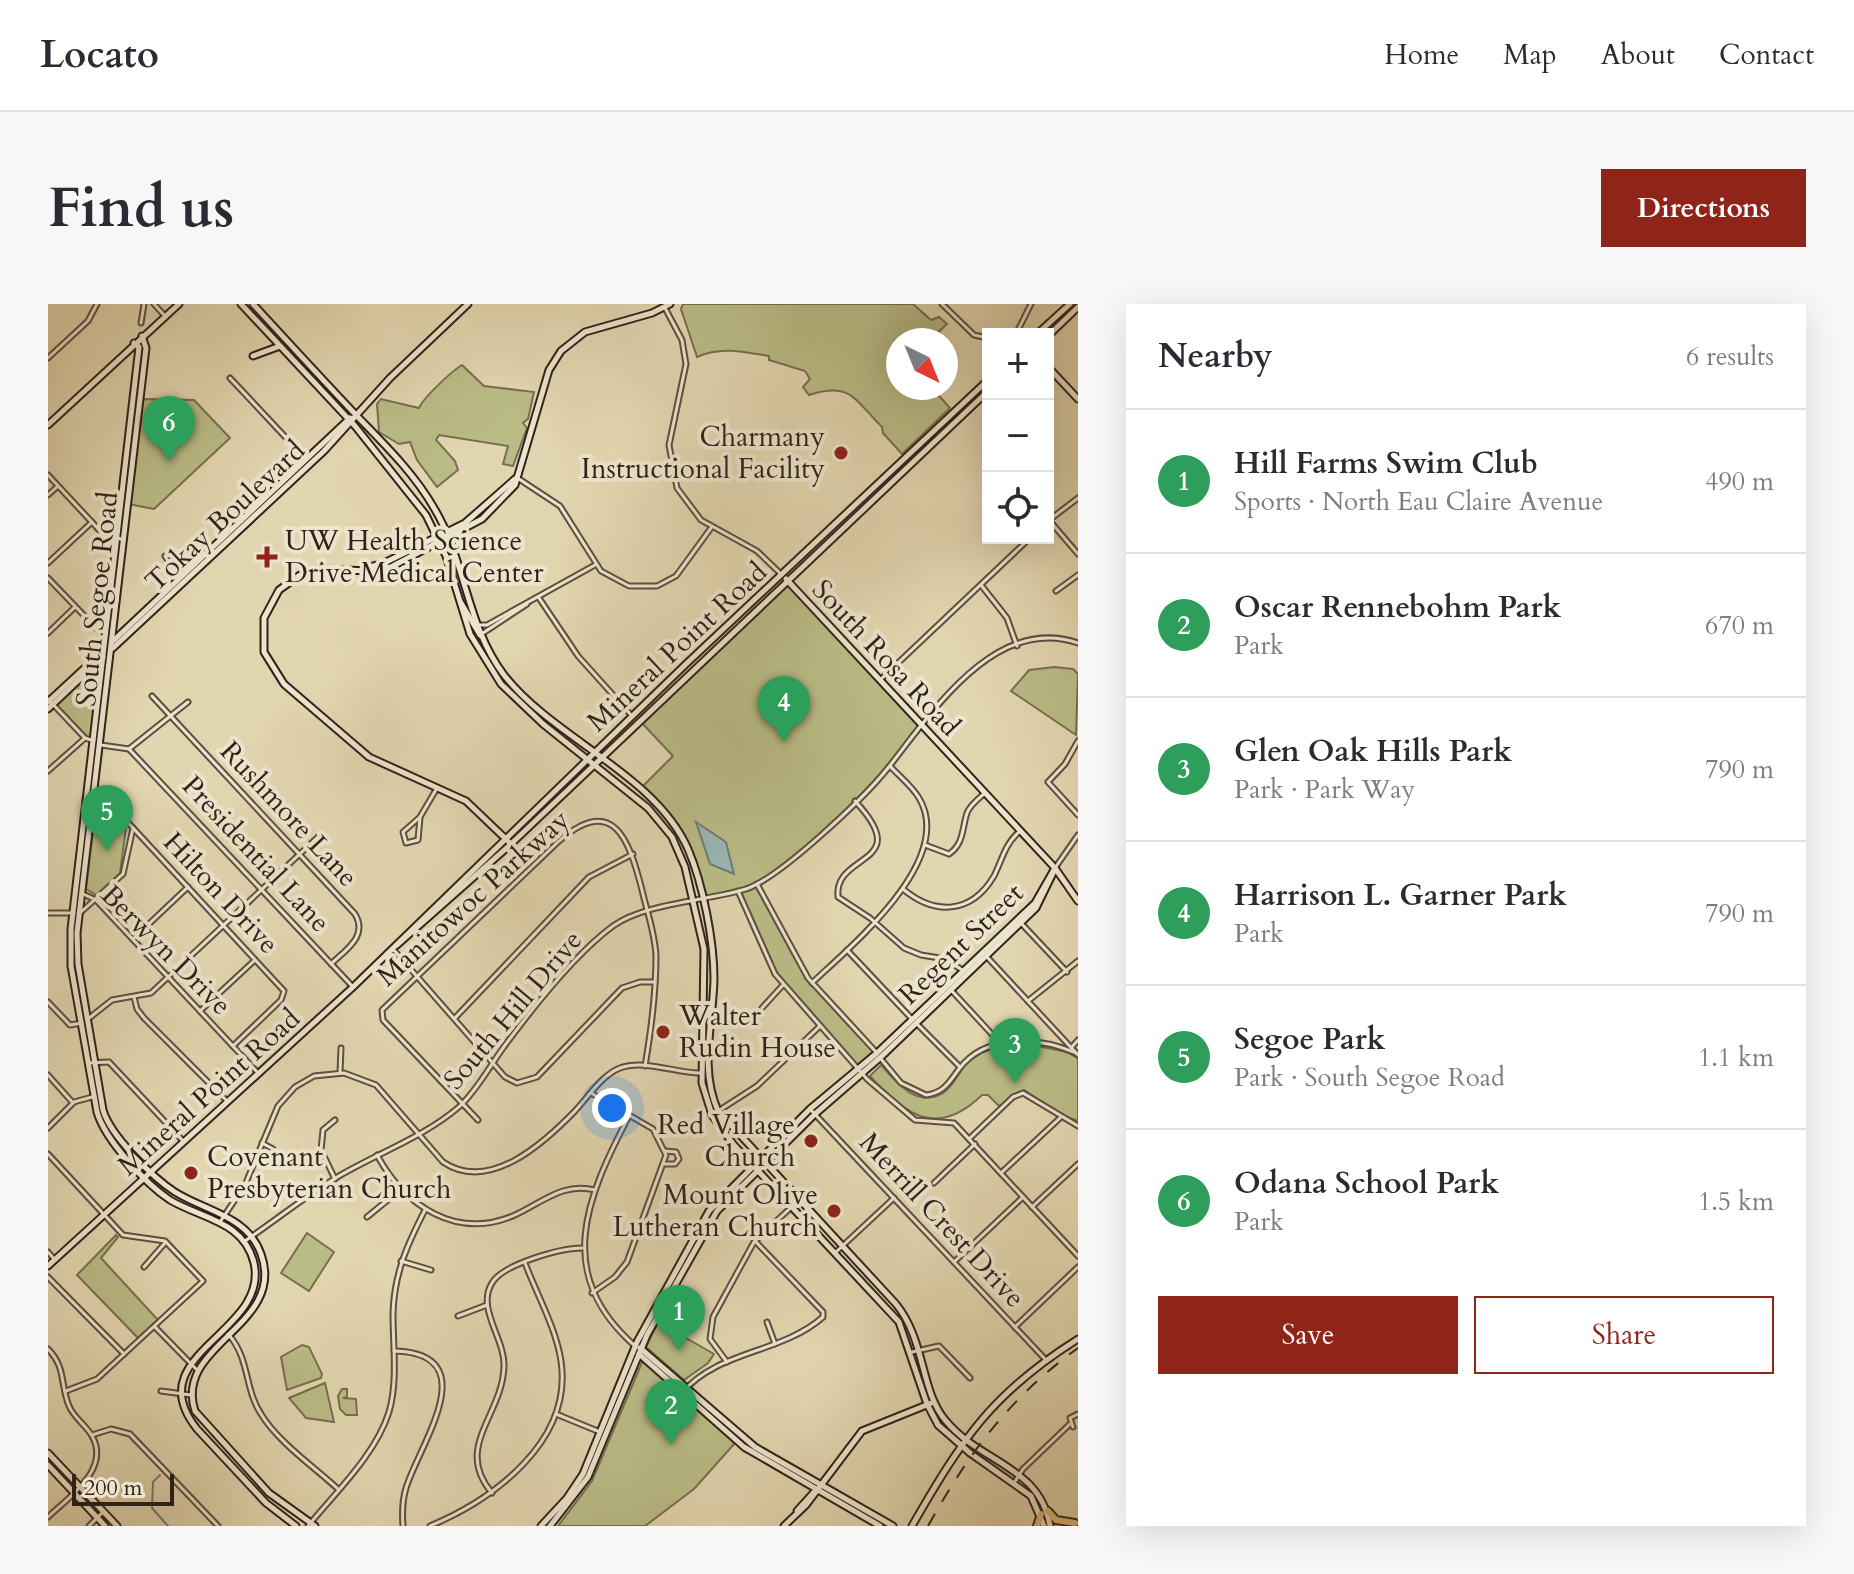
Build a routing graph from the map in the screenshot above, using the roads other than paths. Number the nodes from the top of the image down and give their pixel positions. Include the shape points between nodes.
1 (97, 304) edge
2 (144, 304) edge
3 (154, 304) edge
4 (179, 304) edge
5 (241, 304) edge
6 (253, 304) edge
7 (468, 304) edge
8 (942, 304) edge
9 (955, 304) edge
10 (1031, 304) edge
11 (1070, 304) edge
12 (667, 306) edge
13 (1078, 307) edge
14 (168, 310) edge
15 (948, 311) junction
16 (141, 323) dead end
17 (1018, 328) edge
18 (1044, 328) edge
19 (1054, 330) edge
20 (266, 331) junction
21 (279, 332) junction
22 (142, 336) junction
23 (982, 337) edge
24 (272, 338) junction
25 (134, 343) junction
26 (289, 343) junction
27 (280, 346) junction
28 (253, 356) dead end
29 (48, 358) edge
30 (1054, 373) edge
31 (230, 378) dead end
32 (982, 386) edge
33 (982, 397) edge
34 (1078, 399) edge
35 (356, 415) junction
36 (350, 421) junction
37 (49, 423) edge
38 (308, 462) junction
39 (48, 475) edge
40 (516, 478) junction
41 (58, 485) junction
42 (48, 495) edge
43 (1078, 498) edge
44 (1054, 517) edge
45 (92, 522) junction
46 (1054, 527) edge
47 (711, 528) junction
48 (447, 534) junction
49 (439, 538) junction
50 (121, 540) junction
51 (1024, 544) edge
52 (1078, 554) edge
53 (165, 556) dead end
54 (48, 563) edge
55 (595, 565) junction
56 (782, 575) junction
57 (1078, 575) edge
58 (48, 578) edge
59 (182, 580) junction
60 (788, 581) junction
61 (981, 585) junction
62 (1056, 591) dead end
63 (539, 598) junction
64 (458, 600) junction
65 (529, 603) junction
66 (75, 607) junction
67 (115, 617) junction
68 (475, 623) junction
69 (130, 625) junction
70 (106, 632) junction
71 (48, 633) edge
72 (480, 635) junction
73 (113, 641) junction
74 (1078, 643) edge
75 (1017, 646) junction
76 (106, 652) junction
77 (880, 680) junction
78 (152, 696) dead end
79 (188, 702) dead end
80 (49, 703) edge
81 (632, 716) junction
82 (170, 717) junction
83 (921, 725) junction
84 (85, 738) junction
85 (94, 741) junction
86 (1078, 741) edge
87 (101, 745) junction
88 (129, 749) junction
89 (593, 753) junction
90 (600, 759) junction
91 (587, 760) junction
92 (593, 765) junction
93 (890, 766) junction
94 (48, 771) edge
95 (437, 788) junction
96 (985, 793) junction
97 (87, 797) junction
98 (94, 798) junction
99 (855, 801) junction
100 (1078, 815) edge
101 (420, 817) junction
102 (133, 828) junction
103 (1020, 831) junction
104 (1078, 835) edge
105 (318, 837) dead end
106 (505, 838) junction
107 (511, 844) junction
108 (925, 845) junction
109 (299, 854) junction
110 (633, 854) junction
111 (1055, 868) junction
112 (757, 884) junction
113 (188, 887) junction
114 (261, 889) junction
115 (903, 889) junction
116 (738, 891) junction
117 (79, 894) junction
118 (96, 900) junction
119 (701, 900) junction
120 (1078, 901) edge
121 (693, 902) junction
122 (648, 912) junction
123 (48, 913) edge
124 (77, 913) junction
125 (873, 921) junction
126 (1019, 921) junction
127 (223, 925) junction
128 (133, 939) junction
129 (394, 948) junction
130 (847, 950) junction
131 (984, 954) junction
132 (255, 960) junction
133 (1078, 961) edge
134 (331, 964) junction
135 (1067, 972) junction
136 (965, 973) junction
137 (418, 975) junction
138 (168, 977) junction
139 (655, 982) junction
140 (812, 983) junction
141 (783, 985) junction
142 (353, 987) junction
143 (949, 988) junction
144 (134, 997) junction
145 (1028, 1001) junction
146 (48, 1002) edge
147 (762, 1008) dead end
148 (200, 1011) junction
149 (455, 1018) junction
150 (914, 1021) junction
151 (84, 1022) junction
152 (820, 1025) junction
153 (1078, 1040) edge
154 (1000, 1043) junction
155 (233, 1046) junction
156 (341, 1048) dead end
157 (1071, 1048) junction
158 (1077, 1054) edge
159 (879, 1055) junction
160 (92, 1063) junction
161 (493, 1063) junction
162 (645, 1066) junction
163 (960, 1067) junction
164 (861, 1071) junction
165 (340, 1072) junction
166 (704, 1073) junction
167 (259, 1074) junction
168 (48, 1075) edge
169 (591, 1093) junction
170 (97, 1096) junction
171 (228, 1102) junction
172 (73, 1103) junction
173 (462, 1104) junction
174 (812, 1112) junction
175 (715, 1113) junction
176 (629, 1116) junction
177 (1061, 1117) junction
178 (335, 1120) dead end
179 (478, 1120) dead end
180 (1078, 1126) edge
181 (48, 1128) edge
182 (417, 1133) junction
183 (969, 1139) junction
184 (184, 1142) junction
185 (262, 1143) junction
186 (975, 1144) junction
187 (665, 1151) junction
188 (48, 1154) edge
189 (257, 1155) junction
190 (377, 1155) junction
191 (762, 1160) junction
192 (665, 1164) junction
193 (1078, 1164) edge
194 (756, 1166) junction
195 (152, 1172) junction
196 (1001, 1173) junction
197 (146, 1178) junction
198 (335, 1179) junction
199 (934, 1183) dead end
200 (400, 1190) junction
201 (595, 1190) junction
202 (1023, 1197) junction
203 (894, 1198) junction
204 (799, 1200) junction
205 (792, 1206) junction
206 (1032, 1207) junction
207 (425, 1210) junction
208 (105, 1215) junction
209 (225, 1215) junction
210 (367, 1217) dead end
211 (220, 1222) junction
212 (252, 1237) junction
213 (165, 1241) junction
214 (245, 1241) junction
215 (755, 1241) junction
216 (842, 1246) junction
217 (582, 1248) junction
218 (48, 1252) edge
219 (836, 1252) junction
220 (1077, 1254) edge
221 (55, 1260) junction
222 (401, 1261) junction
223 (954, 1262) junction
224 (525, 1263) junction
225 (48, 1266) edge
226 (144, 1267) dead end
227 (1078, 1267) edge
228 (431, 1270) dead end
229 (48, 1277) edge
230 (592, 1293) junction
231 (487, 1305) junction
232 (458, 1316) dead end
233 (767, 1322) dead end
234 (155, 1326) junction
235 (1015, 1327) junction
236 (224, 1330) junction
237 (230, 1336) junction
238 (1078, 1339) edge
239 (776, 1345) junction
240 (48, 1349) edge
241 (638, 1349) junction
242 (921, 1350) junction
243 (394, 1351) junction
244 (912, 1352) junction
245 (124, 1354) junction
246 (1045, 1359) junction
247 (727, 1362) junction
248 (190, 1364) junction
249 (197, 1370) junction
250 (970, 1378) dead end
251 (66, 1391) junction
252 (161, 1391) dead end
253 (684, 1391) junction
254 (183, 1395) junction
255 (191, 1395) junction
256 (934, 1402) junction
257 (927, 1404) junction
258 (555, 1414) junction
259 (1078, 1414) edge
260 (1074, 1426) edge
261 (603, 1433) junction
262 (92, 1435) junction
263 (965, 1438) junction
264 (960, 1445) junction
265 (48, 1453) edge
266 (48, 1465) edge
267 (1018, 1476) junction
268 (1014, 1483) junction
269 (79, 1486) junction
270 (818, 1487) junction
271 (338, 1489) junction
272 (73, 1492) junction
273 (492, 1493) junction
274 (103, 1512) junction
275 (1044, 1512) junction
276 (48, 1517) edge
277 (97, 1518) junction
278 (1077, 1522) edge
279 (786, 1524) edge
280 (311, 1525) edge
281 (89, 1526) edge
282 (105, 1526) edge
283 (117, 1526) edge
284 (218, 1526) edge
285 (296, 1526) edge
286 (403, 1526) edge
287 (430, 1526) edge
288 (541, 1526) edge
289 (550, 1526) edge
290 (880, 1526) edge
291 (893, 1526) edge
292 (912, 1526) edge
293 (1037, 1526) edge
294 (1047, 1526) edge
295 (1058, 1526) edge

1 - 29 street via 88,321
2 - 16 street
3 - 14 street
4 - 14 street
5 - 20 street
6 - 21 street
7 - 35 street, Tokay Boulevard
8 - 15 street
9 - 15 street
10 - 17 street
11 - 18 street
12 - 40 street via 592,329 561,351 549,370
12 - 47 street, South Rosa Road via 686,364 669,437 671,472 687,505
13 - 19 street
14 - 22 street
15 - 23 street
20 - 21 street
20 - 24 street
21 - 26 street
22 - 25 street
22 - 50 street, South Segoe Road via 146,348
24 - 26 street
24 - 27 street
25 - 37 street
25 - 50 street, South Segoe Road via 139,347
26 - 35 street
27 - 28 street
27 - 36 street
30 - 34 street
31 - 38 street
32 - 56 street, Mineral Point Road
33 - 60 street, Mineral Point Road
35 - 36 street, Tokay Boulevard
35 - 48 street via 416,480
36 - 38 street, Tokay Boulevard
36 - 49 street
38 - 59 street, Tokay Boulevard
39 - 41 street
40 - 48 street via 493,511
40 - 55 street via 560,506
41 - 42 street
41 - 45 street
43 - 44 street
45 - 50 street via 102,533
45 - 54 street
46 - 52 street
47 - 55 street via 681,573 657,586 623,585
47 - 56 street, South Rosa Road via 757,551
48 - 49 street
48 - 68 street
49 - 64 street
49 - 95 street via 391,567 318,569 288,582 267,608 262,635 264,652 284,684 357,749
50 - 67 street, South Segoe Road
50 - 70 street, South Segoe Road
51 - 61 street
53 - 59 street
55 - 63 street
56 - 60 street, South Rosa Road
56 - 81 street, Mineral Point Road
57 - 62 street
58 - 66 street
59 - 69 street, Tokay Boulevard
59 - 76 street, Tokay Boulevard
60 - 77 street, South Rosa Road
60 - 90 street, Mineral Point Road
61 - 75 street via 1007,618
61 - 77 street
63 - 65 street
63 - 81 street via 578,656
64 - 72 street
64 - 91 street via 476,647 501,684
65 - 68 street via 487,625
65 - 72 street
66 - 70 street via 98,631
66 - 71 street
67 - 69 street
67 - 73 street, South Segoe Road
68 - 72 street
69 - 73 street, Tokay Boulevard
70 - 76 street, South Segoe Road
72 - 89 street via 520,693
73 - 76 street, Tokay Boulevard
74 - 75 street, South Hill Drive via 1052,639
75 - 83 street, South Hill Drive via 978,667
76 - 80 street, Tokay Boulevard
76 - 85 street, South Segoe Road
76 - 87 street, South Segoe Road
77 - 83 street, South Rosa Road
78 - 82 street, Rushmore Lane
79 - 82 street
80 - 84 street
81 - 89 street, Mineral Point Road
82 - 88 street
82 - 109 street, Rushmore Lane
83 - 93 street, South Hill Drive
83 - 96 street, South Rosa Road
84 - 85 street
84 - 94 street
85 - 87 street
85 - 97 street, South Segoe Road
86 - 100 street via 1048,782
87 - 88 street
87 - 98 street, South Segoe Road
88 - 114 street, Presidential Lane
89 - 90 street
89 - 91 street, Mineral Point Road
90 - 92 street, Mineral Point Road
90 - 119 street via 672,822 689,851
91 - 92 street
91 - 106 street, Mineral Point Road
92 - 107 street, Mineral Point Road
92 - 121 street via 665,827 679,851
93 - 99 street, South Hill Drive
93 - 108 street via 921,801
95 - 101 street
95 - 106 street via 472,805
96 - 103 street, South Rosa Road
96 - 108 street via 969,808 954,851
97 - 98 street, Hilton Drive
97 - 117 street, South Segoe Road
98 - 102 street, Hilton Drive via 111,805
98 - 117 street, South Segoe Road
99 - 112 street, South Hill Drive via 795,859
99 - 125 street via 874,823 878,839 841,880 837,892 842,902
101 - 101 street via 403,832 406,843 418,840
102 - 113 street, Hilton Drive
102 - 118 street via 123,874
103 - 111 street, South Rosa Road
103 - 115 street via 990,881 966,902 935,907
104 - 111 street
105 - 109 street
106 - 107 street
106 - 129 street, Mineral Point Road
107 - 129 street, Mineral Point Road
108 - 115 street
109 - 114 street
109 - 134 street, Rushmore Lane via 359,921 357,938
110 - 122 street
110 - 137 street, Manitowoc Parkway via 616,828 599,820 577,825
110 - 149 street via 589,877
111 - 120 street, South Rosa Road
111 - 126 street, Regent Street via 1042,901
112 - 116 street, South Hill Drive
112 - 140 street
113 - 127 street, Hilton Drive
113 - 128 street
114 - 127 street
114 - 134 street, Presidential Lane
115 - 125 street
116 - 119 street, South Hill Drive
116 - 141 street via 766,961
117 - 118 street, Berwyn Drive
117 - 124 street, South Segoe Road
118 - 124 street
118 - 128 street, Berwyn Drive
119 - 121 street, South Hill Drive
119 - 166 street via 714,978
121 - 122 street, South Hill Drive
121 - 166 street via 705,973
122 - 139 street
122 - 161 street, South Hill Drive via 623,920 603,935 531,1011
123 - 124 street
124 - 151 street, South Segoe Road
125 - 130 street
125 - 136 street via 904,948 946,959
126 - 131 street, Regent Street
126 - 135 street
127 - 132 street, Hilton Drive
127 - 138 street
128 - 138 street, Berwyn Drive
129 - 137 street
129 - 142 street, Mineral Point Road
130 - 140 street
130 - 150 street
131 - 136 street, Regent Street
131 - 145 street
132 - 148 street
132 - 155 street, Hilton Drive via 285,994
133 - 135 street
134 - 142 street, Presidential Lane
135 - 145 street
136 - 143 street, Regent Street
137 - 149 street
137 - 173 street, Manitowoc Parkway via 384,1007 382,1016
138 - 144 street via 151,993
138 - 148 street, Berwyn Drive
139 - 161 street via 622,988 532,1081 510,1080
139 - 162 street
140 - 159 street
141 - 147 street
141 - 152 street
142 - 167 street, Mineral Point Road
143 - 150 street, Regent Street
143 - 154 street
144 - 151 street via 112,1000
144 - 171 street via 144,1018
145 - 157 street
146 - 151 street via 70,1025
148 - 155 street, Berwyn Drive
149 - 161 street
150 - 159 street, Regent Street
150 - 163 street
151 - 160 street, South Segoe Road
152 - 164 street
152 - 175 street via 757,1086
153 - 157 street
154 - 158 street via 1033,1041
154 - 163 street
155 - 167 street, Berwyn Drive
156 - 165 street
157 - 158 street
159 - 163 street via 901,1083 926,1095 945,1088
159 - 164 street, Regent Street
160 - 170 street, South Segoe Road
160 - 184 street via 109,1062
161 - 173 street, South Hill Drive
162 - 166 street
162 - 169 street via 621,1068
164 - 174 street, Regent Street
164 - 183 street via 915,1120 954,1123
165 - 182 street via 376,1085
165 - 185 street via 314,1076 289,1093
166 - 175 street
167 - 171 street, Mineral Point Road
168 - 172 street
169 - 176 street
169 - 182 street via 544,1139 489,1172 451,1168
170 - 172 street
170 - 195 street, South Segoe Road via 109,1126
170 - 197 street, South Segoe Road via 104,1131
171 - 184 street, Mineral Point Road
172 - 181 street
173 - 179 street
173 - 182 street, South Hill Drive
174 - 191 street, Regent Street
174 - 203 street, Merrill Crest Drive
175 - 191 street
175 - 194 street
176 - 187 street via 656,1132
176 - 201 street
177 - 180 street
177 - 183 street via 1025,1093 1018,1094
177 - 196 street
178 - 198 street via 323,1130 320,1145
182 - 190 street, South Hill Drive
183 - 186 street
184 - 195 street, Mineral Point Road
185 - 189 street
185 - 189 street via 273,1149 273,1155
186 - 196 street
186 - 199 street
187 - 192 street
187 - 192 street via 676,1152 679,1159
188 - 208 street
189 - 209 street
190 - 198 street, South Hill Drive
190 - 200 street
191 - 194 street, Regent Street
191 - 204 street
192 - 230 street via 627,1262
193 - 206 street
194 - 205 street
194 - 241 street, Regent Street via 701,1234
195 - 197 street, Mineral Point Road
195 - 209 street, South Segoe Road via 175,1192
196 - 202 street
197 - 208 street, Mineral Point Road
197 - 211 street, South Segoe Road via 168,1198
198 - 212 street, South Hill Drive
200 - 207 street
200 - 210 street
201 - 207 street via 571,1187 489,1223 450,1220
201 - 217 street
202 - 206 street
202 - 223 street
203 - 216 street
203 - 223 street, Merrill Crest Drive
204 - 205 street
204 - 216 street
205 - 215 street
205 - 219 street
206 - 220 street
207 - 222 street
208 - 213 street via 123,1235
208 - 221 street, Mineral Point Road
209 - 211 street
209 - 212 street, South Segoe Road
211 - 214 street, South Segoe Road
212 - 214 street, South Hill Drive
212 - 237 street via 263,1259 263,1287 251,1315
213 - 226 street
213 - 234 street via 203,1282
214 - 236 street via 255,1266 254,1288 245,1309
215 - 239 street via 824,1314 799,1335
215 - 247 street via 710,1325 712,1344
216 - 219 street
216 - 242 street via 901,1310
217 - 224 street via 551,1252
217 - 230 street
218 - 221 street
219 - 244 street via 891,1312
221 - 225 street, Mineral Point Road
222 - 228 street
222 - 243 street
223 - 235 street, Merrill Crest Drive
224 - 231 street via 496,1277
224 - 258 street via 561,1362
227 - 235 street
229 - 245 street
230 - 241 street via 606,1317
231 - 232 street
231 - 273 street via 504,1366 475,1458
233 - 239 street
234 - 245 street
234 - 248 street
235 - 246 street, Merrill Crest Drive
236 - 237 street
236 - 248 street
237 - 249 street
237 - 271 street via 244,1356 261,1416
238 - 246 street
239 - 247 street
240 - 251 street via 63,1369
241 - 253 street
241 - 261 street, Regent Street
242 - 244 street
242 - 250 street via 939,1346
242 - 256 street
243 - 271 street via 392,1399 382,1429
243 - 286 street via 427,1358 442,1387 433,1429 405,1490
244 - 257 street
245 - 251 street via 93,1382
246 - 263 street via 1001,1396
247 - 253 street via 705,1371
248 - 249 street
248 - 254 street
249 - 255 street
251 - 262 street via 71,1410
252 - 254 street
253 - 270 street via 755,1447
254 - 255 street
254 - 285 street via 197,1429 266,1503
255 - 280 street via 195,1411 222,1443 279,1503
256 - 257 street
256 - 263 street
257 - 264 street via 938,1425
257 - 270 street via 862,1431
258 - 261 street
258 - 273 street via 525,1461
259 - 260 street via 1071,1416
260 - 267 street
261 - 288 street, Regent Street via 574,1488
261 - 289 street, Regent Street via 584,1484
262 - 269 street via 96,1463
262 - 284 street via 111,1429 130,1434
263 - 264 street
263 - 267 street
264 - 268 street
264 - 292 street
265 - 269 street
266 - 272 street
267 - 268 street
267 - 275 street via 1037,1490
268 - 275 street
269 - 272 street
269 - 274 street
270 - 279 street
270 - 290 street
270 - 291 street
271 - 280 street
272 - 276 street
272 - 277 street
273 - 287 street
274 - 277 street
274 - 283 street
275 - 278 main road via 1056,1520
275 - 293 main road
275 - 294 street
277 - 281 street
277 - 282 street
278 - 295 main road

